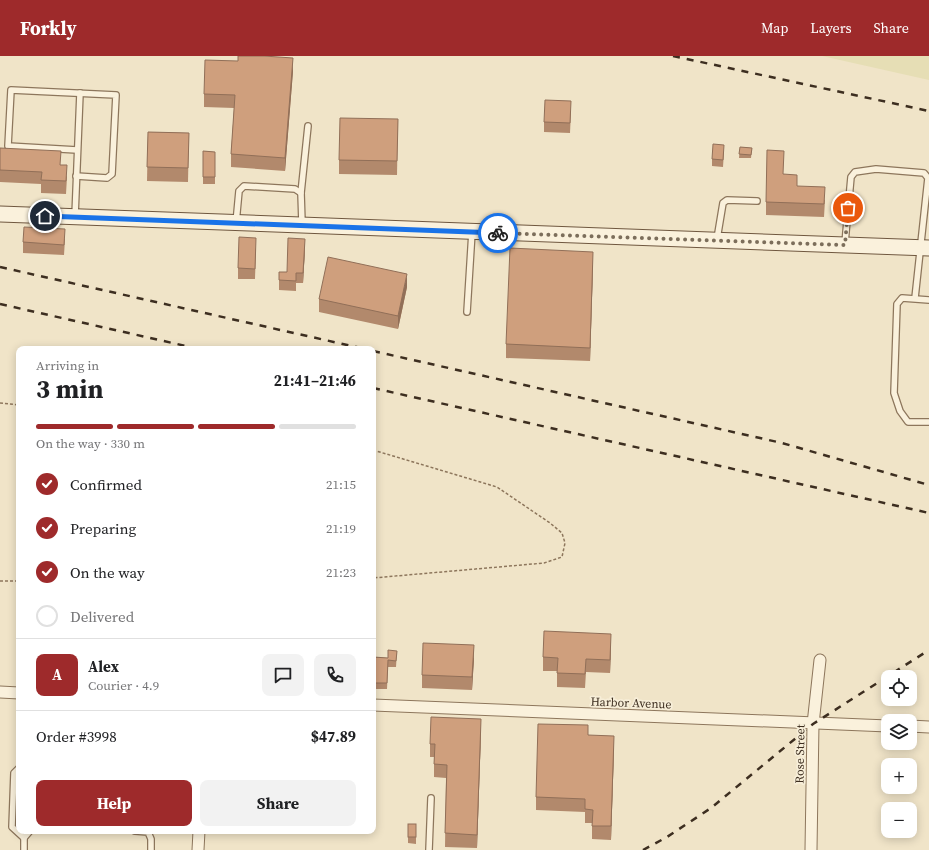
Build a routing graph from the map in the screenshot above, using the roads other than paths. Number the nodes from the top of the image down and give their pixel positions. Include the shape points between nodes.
1 (80, 93) junction
2 (308, 126) dead end
3 (77, 150) junction
4 (76, 176) junction
5 (301, 193) junction
6 (757, 201) dead end
7 (0, 214) edge
8 (75, 217) junction
9 (236, 223) junction
10 (302, 225) junction
11 (472, 232) junction
12 (716, 241) junction
13 (845, 245) junction
14 (925, 248) edge
15 (915, 298) junction
16 (929, 300) edge
17 (467, 312) dead end
18 (929, 422) edge
19 (820, 660) dead end
20 (0, 692) edge
21 (16, 693) edge
22 (376, 705) edge
23 (813, 724) junction
24 (881, 726) edge
25 (917, 726) edge
26 (929, 727) edge
27 (16, 771) edge
28 (431, 798) dead end
29 (16, 831) edge
30 (20, 834) edge
31 (27, 834) edge
32 (149, 834) edge
33 (199, 834) edge
34 (24, 838) junction
35 (24, 850) edge
36 (151, 850) edge
37 (198, 850) edge
38 (429, 850) edge
39 (811, 850) edge

1 - 3 lane
1 - 3 lane via 11,90 8,139 8,146
1 - 4 lane via 116,95 112,174 107,178
2 - 5 lane
3 - 4 lane
4 - 8 lane
5 - 9 lane via 295,189 244,186 239,192
5 - 10 lane
6 - 12 lane via 727,200 723,203
7 - 8 main road
8 - 9 main road
9 - 10 main road
10 - 11 main road
11 - 12 main road
11 - 17 lane
12 - 13 main road
13 - 14 main road
13 - 14 lane via 851,177 855,172 876,168 924,173 928,178
14 - 15 lane
15 - 16 lane
15 - 18 lane via 902,298 897,304 894,393 900,411 908,422
19 - 23 street, Rose Street
20 - 21 street
22 - 23 street, Harbor Avenue
23 - 24 street, Harbor Avenue
23 - 39 street, Rose Street
25 - 26 street
27 - 29 lane via 12,827
28 - 38 lane
30 - 34 lane
31 - 34 lane
32 - 36 lane via 152,839
33 - 37 street
34 - 35 lane

